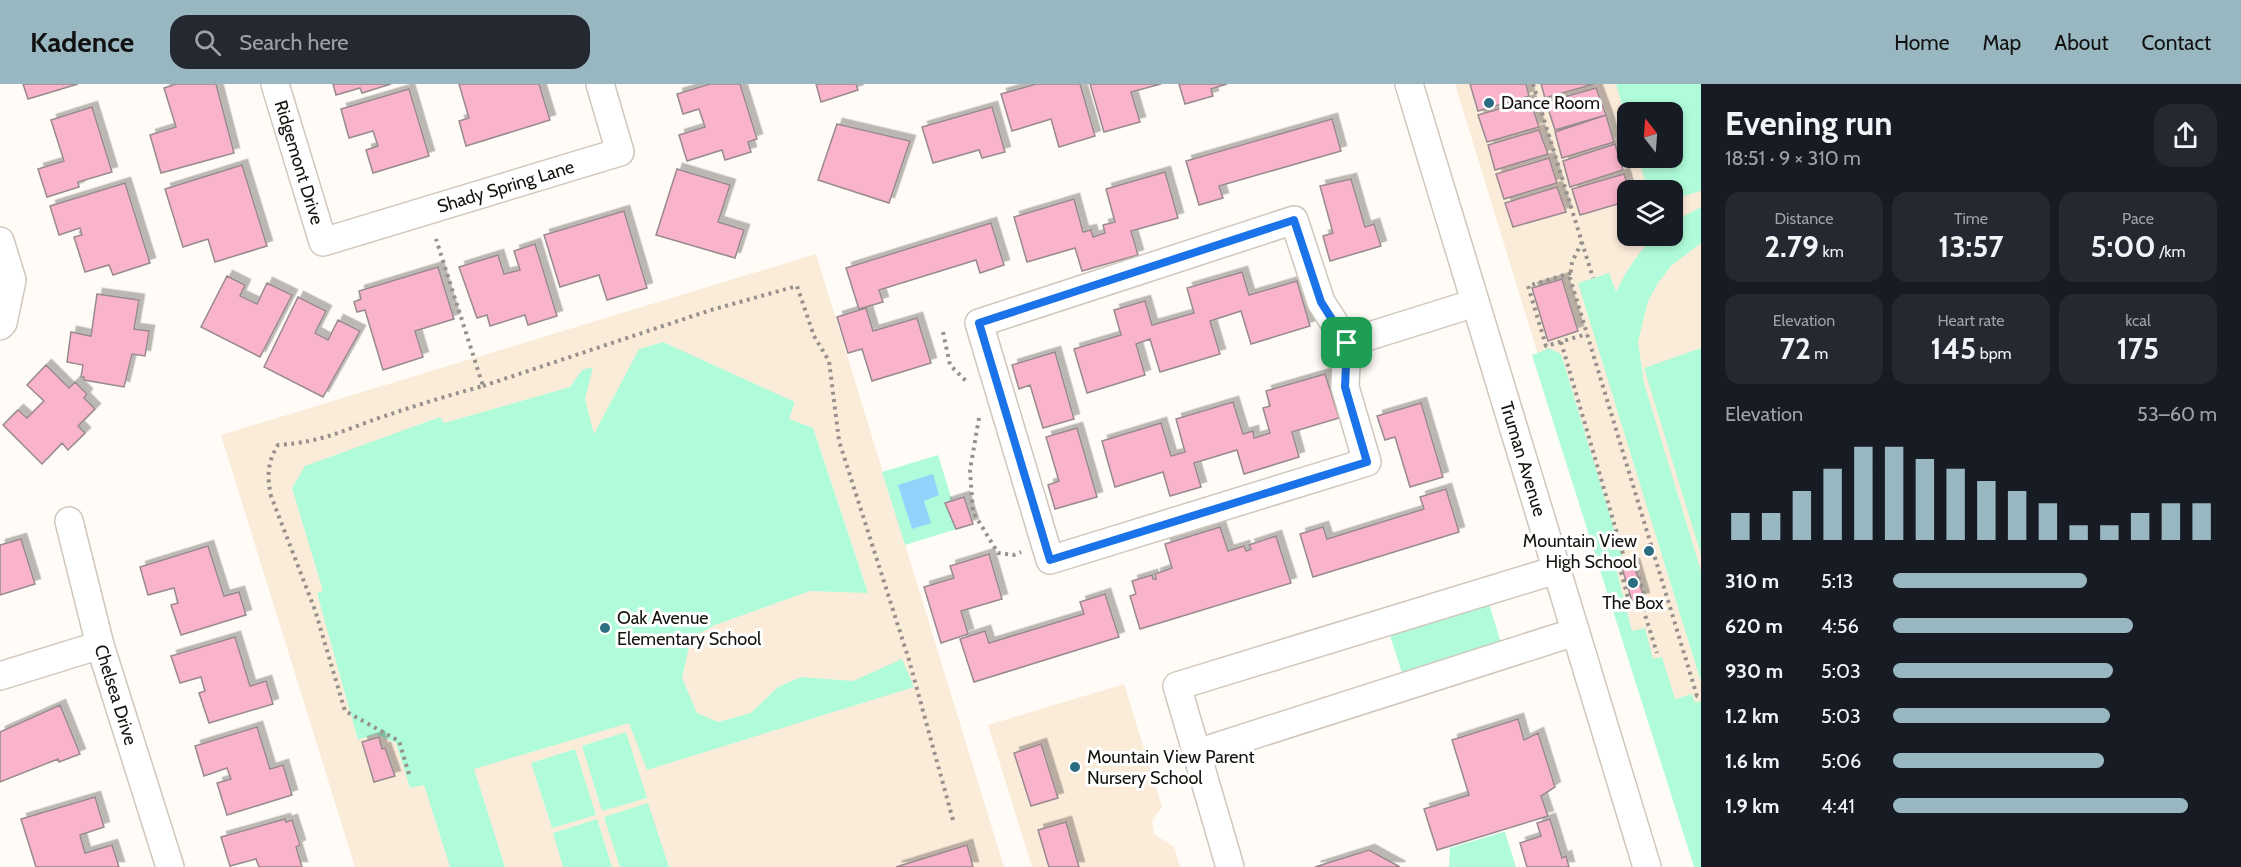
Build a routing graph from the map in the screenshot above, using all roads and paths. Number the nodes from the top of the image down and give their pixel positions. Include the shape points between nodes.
1 (275, 84) edge
2 (600, 84) edge
3 (1409, 84) edge
4 (1533, 84) edge
5 (436, 239) dead end
6 (0, 241) edge
7 (323, 242) joint
8 (1582, 242) junction
9 (1571, 273) junction
10 (1593, 278) dead end
11 (1475, 303) junction
12 (0, 326) edge
13 (943, 332) dead end
14 (1587, 334) junction
15 (1561, 342) junction
16 (1347, 343) junction
17 (483, 386) junction
18 (970, 388) dead end
19 (979, 416) dead end
20 (69, 520) dead end
21 (1045, 544) junction
22 (1556, 570) junction
23 (1622, 572) dead end
24 (1641, 602) junction
25 (1575, 633) junction
26 (100, 645) junction
27 (1657, 653) dead end
28 (0, 676) edge
29 (1701, 694) edge
30 (1197, 753) junction
31 (409, 774) dead end
32 (953, 820) dead end
33 (170, 867) edge
34 (1230, 867) edge
35 (1647, 867) edge

1 - 7 street, Ridgemont Drive
2 - 7 street, Shady Spring Lane via 620,152
3 - 11 street, Truman Avenue
4 - 8 path
5 - 17 path
6 - 12 street via 12,280
8 - 9 path
8 - 10 path
9 - 14 path
9 - 15 path via 1527,286 1546,346
11 - 16 street
11 - 22 street, Truman Avenue
13 - 18 path via 950,364
14 - 15 path
14 - 29 path via 1697,696
15 - 24 path via 1626,564 1634,562 1646,601
16 - 21 street via 1345,387 1367,462 1050,560
16 - 21 street via 1321,302 1294,220 979,323
17 - 31 path via 423,403 338,435 310,443 278,445 269,460 271,496 315,610 345,711 399,741
17 - 32 path via 711,310 797,286 814,336 829,361 839,441 909,660
19 - 21 path via 970,470 973,512 998,553 1014,555
20 - 26 street, Chelsea Drive
22 - 25 street, Truman Avenue
22 - 30 street via 1177,686
23 - 24 path via 1630,605
24 - 27 path
25 - 30 street
25 - 35 street, Truman Avenue
26 - 28 street
26 - 33 street, Chelsea Drive
30 - 34 street

